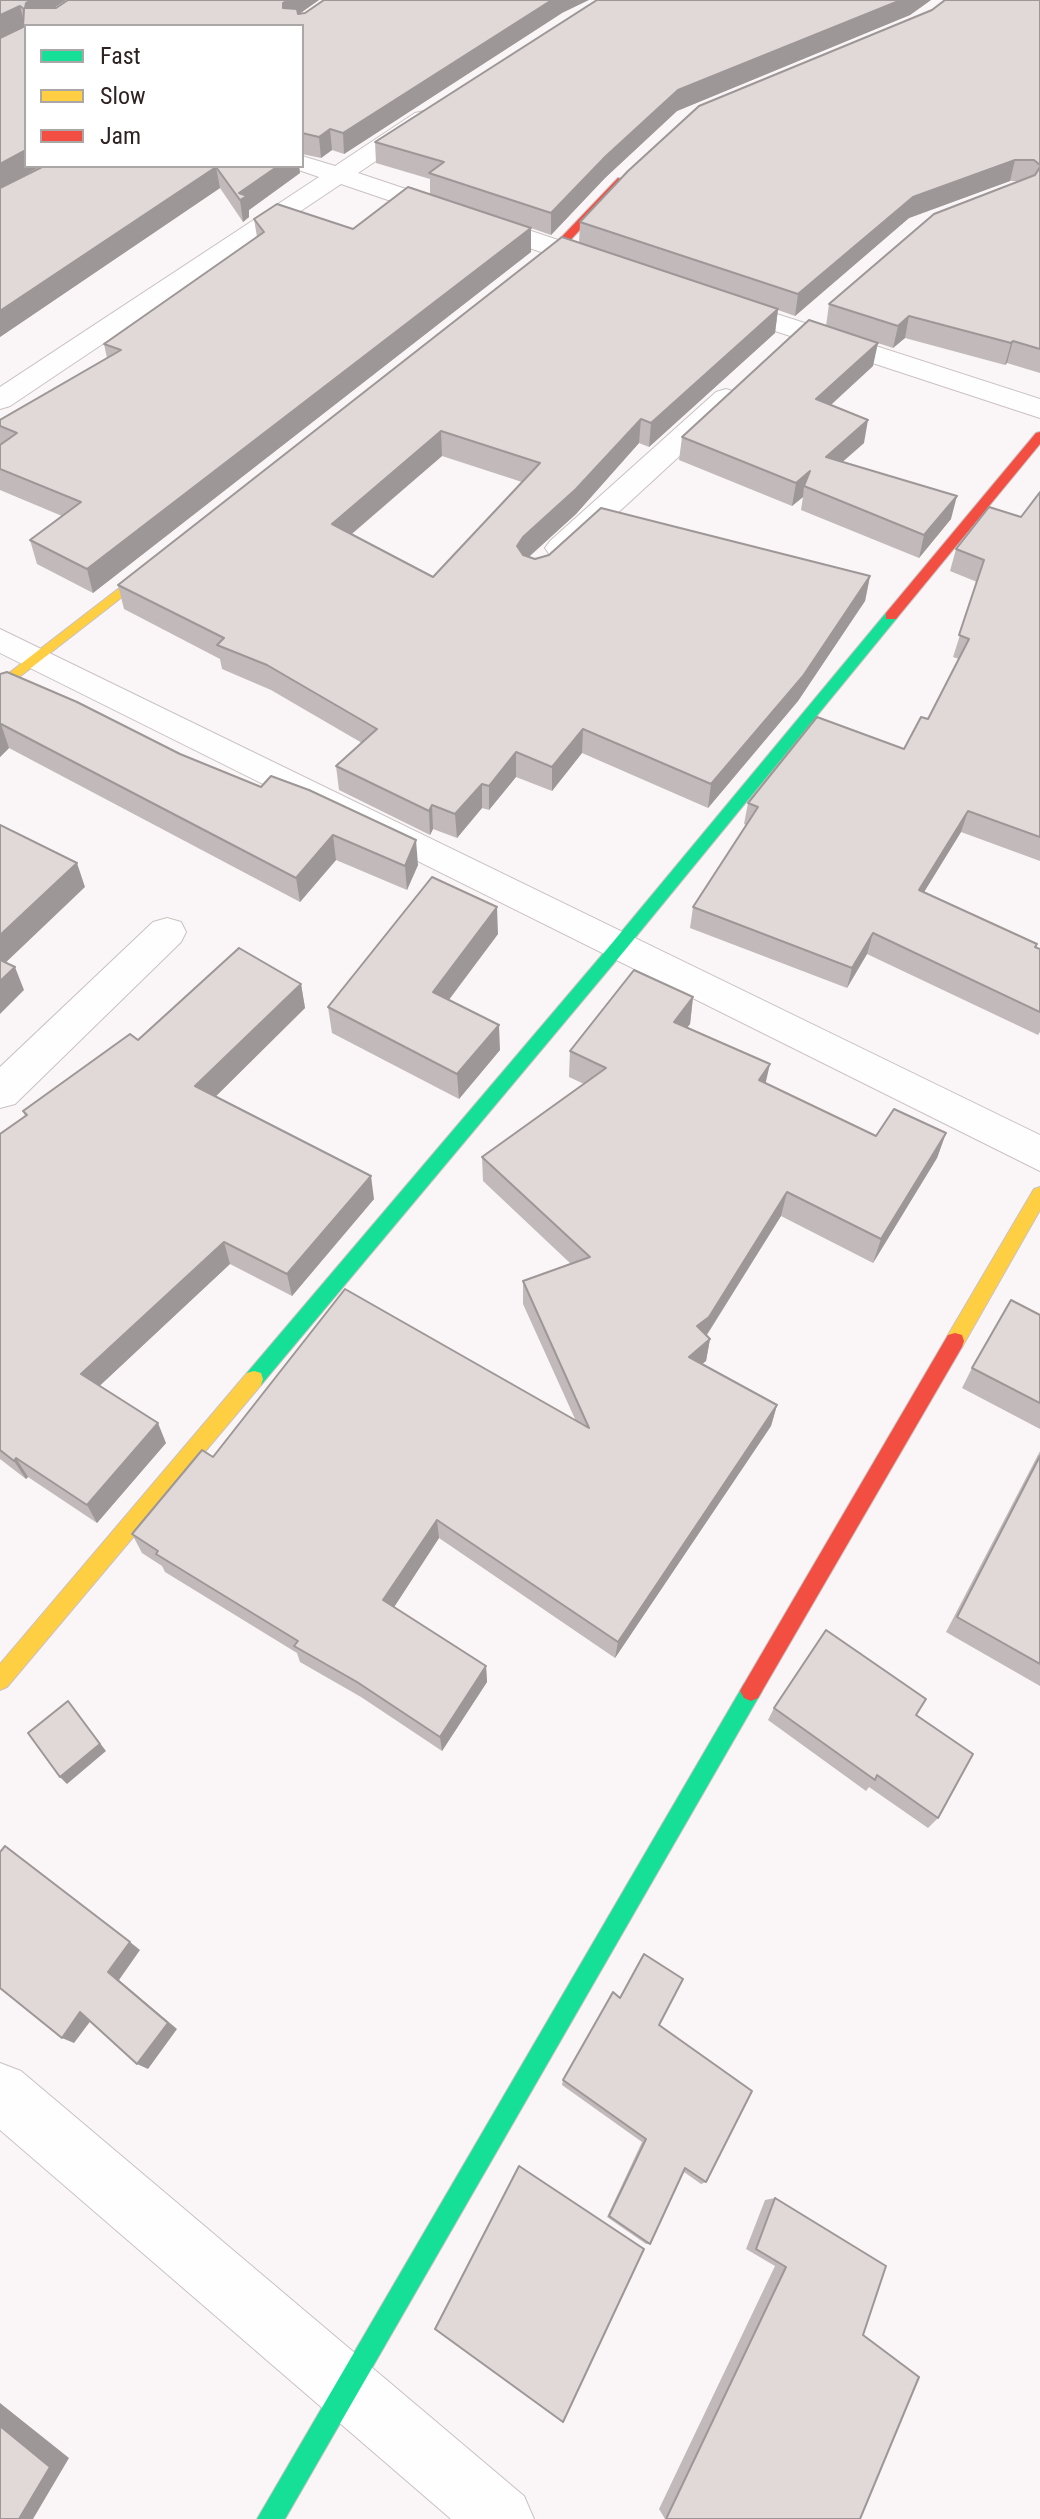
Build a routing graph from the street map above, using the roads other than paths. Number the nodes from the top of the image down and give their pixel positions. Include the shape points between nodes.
1 (442, 106) edge
2 (304, 164) edge
3 (636, 166) edge
4 (337, 174) junction
5 (556, 249) junction
6 (628, 273) edge
7 (507, 288) edge
8 (700, 297) edge
9 (824, 310) dead end
10 (800, 330) junction
11 (777, 351) edge
12 (743, 383) edge
13 (0, 400) edge
14 (1040, 409) edge
15 (1040, 436) edge
16 (185, 541) edge
17 (536, 571) edge
18 (0, 640) edge
19 (37, 658) junction
20 (0, 687) edge
21 (167, 932) dead end
22 (619, 946) junction
23 (0, 1092) edge
24 (1040, 1154) edge
25 (1040, 1194) edge
26 (0, 1680) edge
27 (0, 2092) edge
28 (347, 2385) junction
29 (270, 2519) edge
30 (501, 2519) edge

1 - 4 street
2 - 4 street
3 - 5 street
4 - 5 street
4 - 13 street
5 - 6 street
5 - 7 street
8 - 10 street
9 - 10 street
10 - 11 street
10 - 14 street
12 - 17 street
15 - 22 street
16 - 19 street
18 - 19 street
19 - 20 street
19 - 22 street
21 - 23 street
22 - 24 street
22 - 26 street
25 - 28 street
27 - 28 street
28 - 29 street
28 - 30 street

